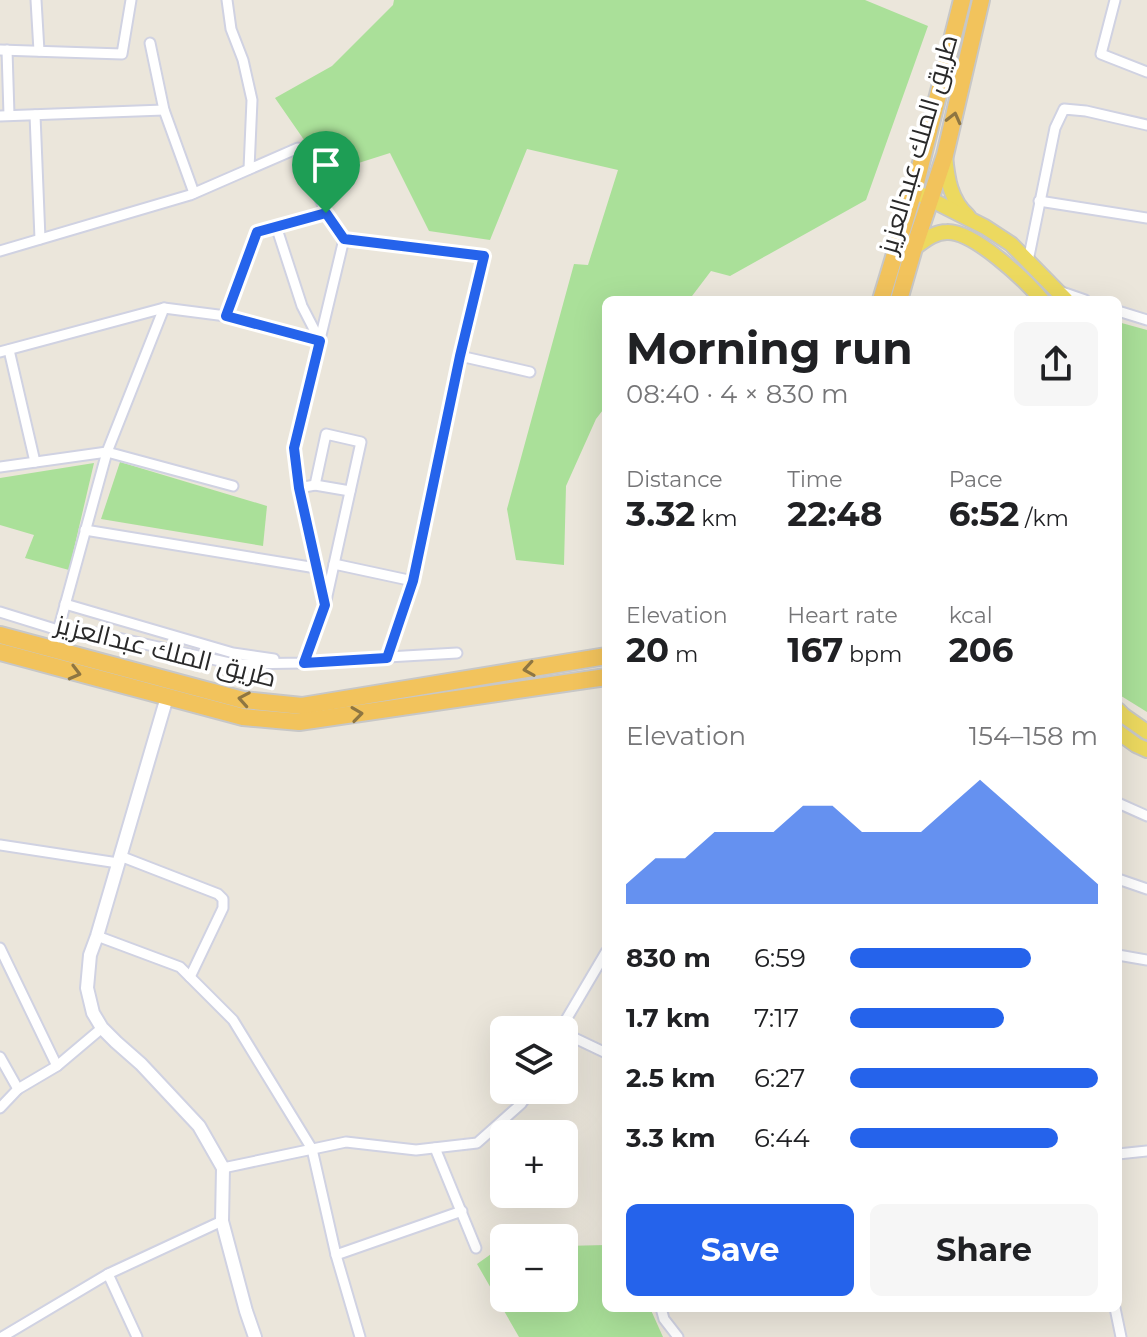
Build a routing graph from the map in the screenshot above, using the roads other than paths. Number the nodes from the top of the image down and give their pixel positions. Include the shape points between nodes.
1 (36, 0) edge
2 (131, 0) edge
3 (227, 0) edge
4 (962, 0) edge
5 (981, 0) edge
6 (1115, 0) edge
7 (150, 43) dead end
8 (4, 50) edge
9 (39, 51) junction
10 (1147, 72) edge
11 (164, 110) junction
12 (35, 115) junction
13 (5, 116) edge
14 (1147, 125) edge
15 (945, 155) junction
16 (249, 169) junction
17 (194, 193) junction
18 (911, 199) junction
19 (1039, 201) junction
20 (928, 207) junction
21 (326, 213) junction
22 (1147, 218) edge
23 (974, 221) junction
24 (276, 226) junction
25 (962, 235) junction
26 (40, 239) junction
27 (344, 239) junction
28 (914, 248) junction
29 (0, 251) edge
30 (1028, 261) junction
31 (882, 296) edge
32 (900, 296) edge
33 (1038, 296) edge
34 (1062, 296) edge
35 (164, 308) junction
36 (1122, 312) edge
37 (226, 316) junction
38 (1147, 319) edge
39 (320, 341) junction
40 (4, 351) edge
41 (460, 356) junction
42 (530, 372) dead end
43 (107, 452) junction
44 (35, 462) junction
45 (0, 467) edge
46 (315, 485) junction
47 (233, 486) dead end
48 (299, 488) junction
49 (350, 491) junction
50 (85, 530) junction
51 (334, 564) junction
52 (316, 568) junction
53 (413, 581) junction
54 (65, 604) junction
55 (325, 605) junction
56 (0, 612) edge
57 (59, 627) junction
58 (0, 635) edge
59 (53, 649) junction
60 (0, 652) edge
61 (457, 653) dead end
62 (602, 657) edge
63 (387, 658) junction
64 (304, 663) junction
65 (602, 678) edge
66 (167, 697) junction
67 (1122, 714) edge
68 (1147, 732) edge
69 (1122, 735) edge
70 (1147, 750) edge
71 (1122, 805) edge
72 (1147, 816) edge
73 (0, 845) edge
74 (119, 859) junction
75 (1122, 880) edge
76 (1147, 889) edge
77 (97, 936) junction
78 (0, 948) edge
79 (1122, 956) edge
80 (602, 959) edge
81 (1147, 960) edge
82 (190, 977) junction
83 (570, 1016) edge
84 (102, 1028) junction
85 (578, 1039) edge
86 (602, 1051) edge
87 (0, 1057) edge
88 (57, 1066) junction
89 (18, 1089) junction
90 (521, 1104) edge
91 (0, 1108) edge
92 (435, 1148) junction
93 (312, 1149) junction
94 (1147, 1151) edge
95 (1122, 1154) edge
96 (223, 1168) junction
97 (462, 1211) junction
98 (222, 1221) junction
99 (476, 1248) dead end
100 (336, 1255) junction
101 (108, 1274) junction
102 (662, 1312) edge
103 (1116, 1312) edge
104 (2, 1337) edge
105 (137, 1337) edge
106 (255, 1337) edge
107 (360, 1337) edge
108 (678, 1337) edge
109 (1121, 1337) edge

1 - 9 street
2 - 9 street via 122,54
3 - 16 street via 252,100
4 - 18 highway, طريق الملك عبدالعزيز
15 -> 5 highway, طريق الملك عبدالعزيز
6 - 10 street via 1101,54
7 - 11 street
8 - 9 street
8 - 13 street
11 - 12 street
11 - 17 street
12 - 13 street
12 - 26 street
14 - 19 street via 1064,109
15 - 20 highway, طريق الملك عبدالعزيز
15 - 23 main road via 952,196
16 - 17 street
16 - 21 street via 298,148
17 - 26 street
18 - 20 main road
18 - 31 highway, طريق الملك عبدالعزيز
19 - 22 street
19 - 30 street
20 - 23 main road
20 - 25 main road
20 - 28 highway, طريق الملك عبدالعزيز
21 - 24 street
21 - 27 street
23 - 30 main road
24 - 37 street via 257,232
24 - 39 street via 302,306
25 - 28 main road via 937,233
25 - 33 main road
26 - 29 street
27 - 39 street
27 - 41 street via 484,256
28 - 32 highway, طريق الملك عبدالعزيز
30 - 34 main road
35 - 37 street
35 - 40 street
35 - 43 street
36 - 38 street
37 - 39 street
39 - 48 street via 294,448
40 - 44 street
41 - 42 street
41 - 53 street
43 - 44 street
43 - 47 street
43 - 50 street
44 - 45 street
46 - 48 street
46 - 49 street
46 - 49 street via 326,434 361,442
48 - 52 street
49 - 51 street
50 - 52 street
50 - 54 street
51 - 53 street
51 - 55 street
52 - 55 street
53 - 63 street
54 - 57 street
54 - 64 street via 233,653
55 - 64 street
56 - 57 street
57 - 59 street
57 - 64 street via 234,664
58 - 59 highway, طريق الملك عبدالعزيز
62 -> 59 highway, طريق الملك عبدالعزيز via 302,706 243,700
60 -> 66 highway, طريق الملك عبدالعزيز
61 - 63 street
63 - 64 street
66 -> 65 highway, طريق الملك عبدالعزيز via 243,717 299,722
66 - 74 street
67 - 68 main road
69 - 70 main road
71 - 72 street
73 - 74 street
74 - 77 street
74 - 82 street via 223,899
75 - 76 street
77 - 82 street via 180,967
77 - 84 street via 87,988
78 - 88 street
79 - 81 street
80 - 83 street
82 - 93 street via 233,1020
84 - 88 street
84 - 96 street via 199,1126
85 - 86 street
87 - 89 street
88 - 89 street
89 - 91 street
90 - 92 street via 477,1143
92 - 93 street via 346,1142
92 - 97 street
93 - 96 street
93 - 100 street
94 - 95 street
96 - 98 street
97 - 99 street
97 - 100 street
98 - 101 street
98 - 106 street
100 - 107 street
101 - 104 street
101 - 105 street
102 - 108 street
103 - 109 street

